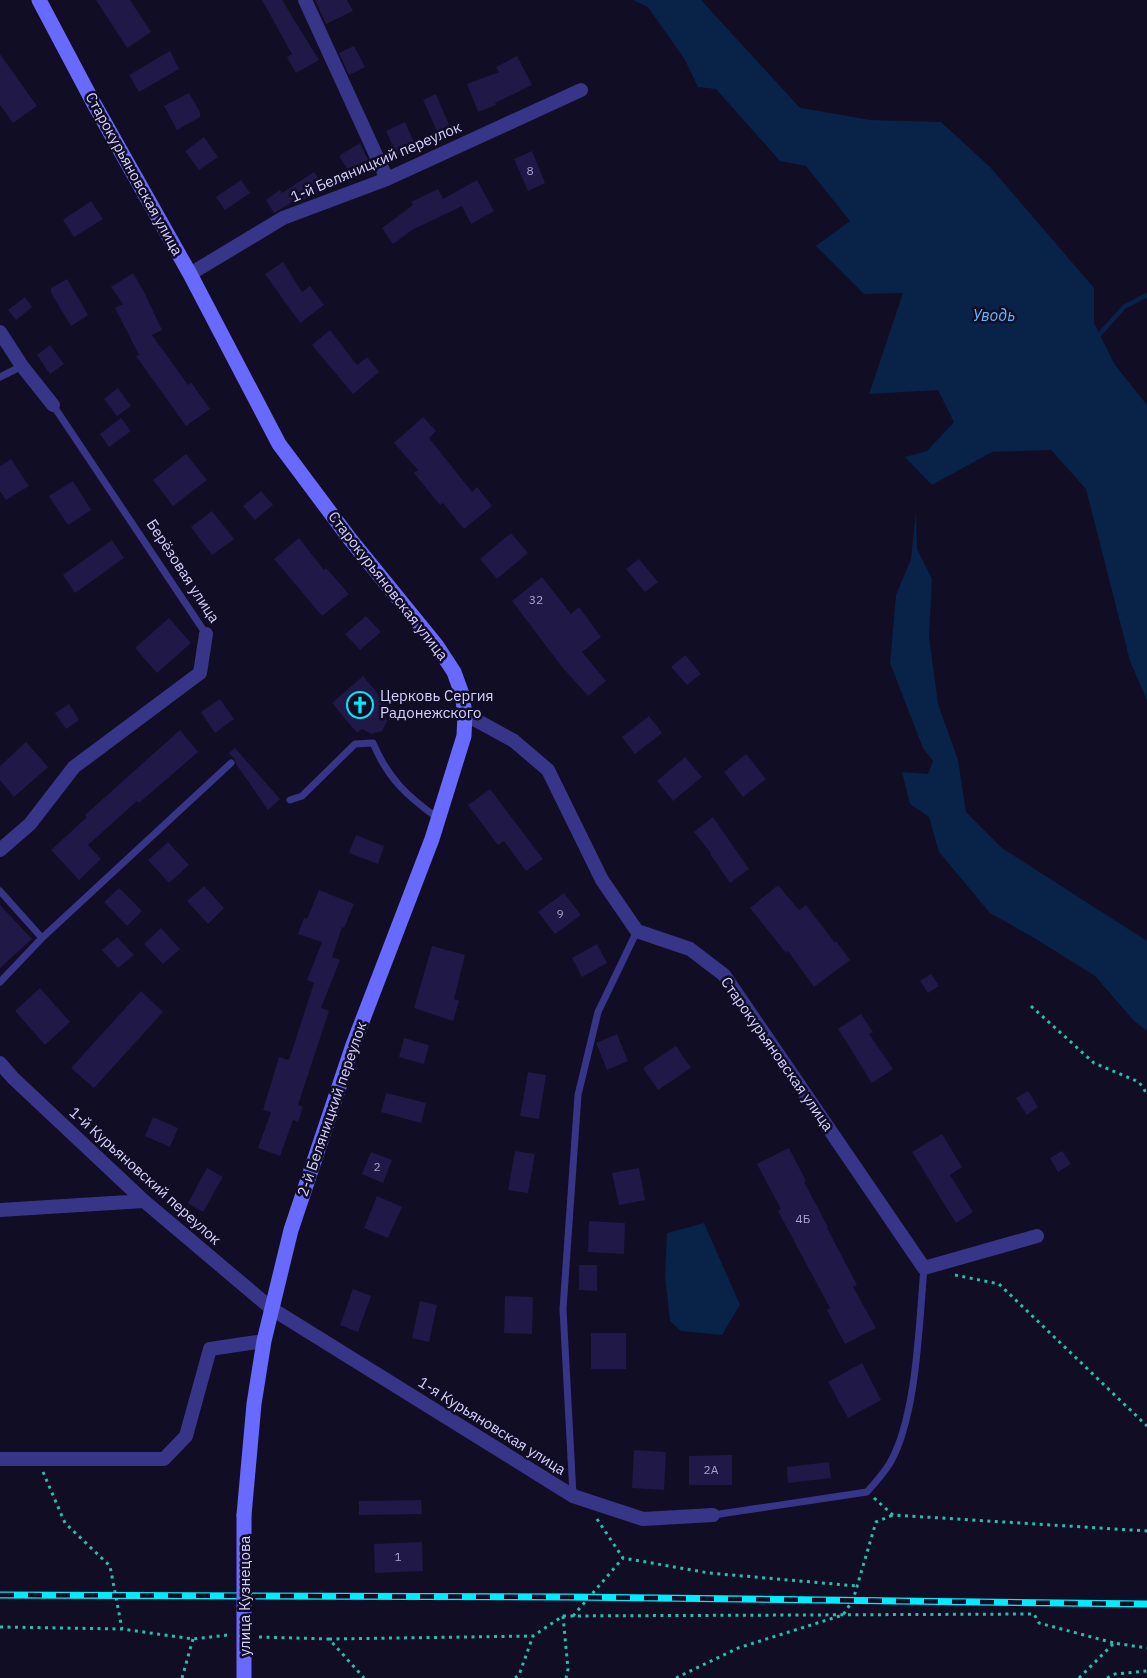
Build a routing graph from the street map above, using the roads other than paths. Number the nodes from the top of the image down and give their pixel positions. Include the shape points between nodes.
1 (39, 0) edge
2 (305, 0) edge
3 (581, 90) dead end
4 (387, 179) junction
5 (190, 274) junction
6 (0, 332) edge
7 (22, 366) junction
8 (0, 377) edge
9 (53, 405) joint
10 (206, 634) joint
11 (465, 714) junction
12 (231, 763) dead end
13 (290, 800) dead end
14 (439, 819) junction
15 (0, 850) edge
16 (0, 891) edge
17 (638, 931) junction
18 (42, 938) junction
19 (0, 982) edge
20 (0, 1063) edge
21 (144, 1201) junction
22 (0, 1210) edge
23 (1037, 1236) dead end
24 (924, 1268) junction
25 (272, 1309) junction
26 (264, 1341) junction
27 (0, 1459) edge
28 (578, 1497) junction
29 (244, 1515) joint
30 (713, 1515) joint
31 (244, 1678) edge

1 - 5 main road, Старокурьяновская улица
2 - 4 street
3 - 4 street, 1-й Беляницкий переулок
4 - 5 street, 1-й Беляницкий переулок via 283,218
5 - 11 main road, Старокурьяновская улица via 279,444 437,646 454,672
6 - 7 street, Берёзовая улица
7 - 8 lane
7 - 9 street, Берёзовая улица
9 - 10 lane, Берёзовая улица
10 - 15 street, Берёзовая улица via 200,672 74,767 30,824
11 - 14 main road, 2-й Беляницкий переулок via 464,736
11 - 17 street via 514,741 548,770 602,879
12 - 18 lane
13 - 14 lane via 302,796 355,744 373,744 396,783
14 - 25 main road, 2-й Беляницкий переулок via 349,1056 291,1230
16 - 18 lane
17 - 24 street, Старокурьяновская улица via 690,948 724,975
17 - 28 lane via 598,1012 578,1095 562,1309
18 - 19 lane
20 - 21 street, 1-й Курьяновский переулок
21 - 22 street
21 - 25 street, 1-й Курьяновский переулок
23 - 24 street
24 - 30 lane via 906,1421 890,1463 867,1492
25 - 26 main road, 2-й Беляницкий переулок
25 - 28 street, 1-я Курьяновская улица
26 - 27 street via 210,1349 186,1436 164,1459
26 - 29 main road, 2-й Беляницкий переулок
28 - 30 street, 1-я Курьяновская улица via 643,1519
29 - 31 main road, улица Кузнецова, bridge

